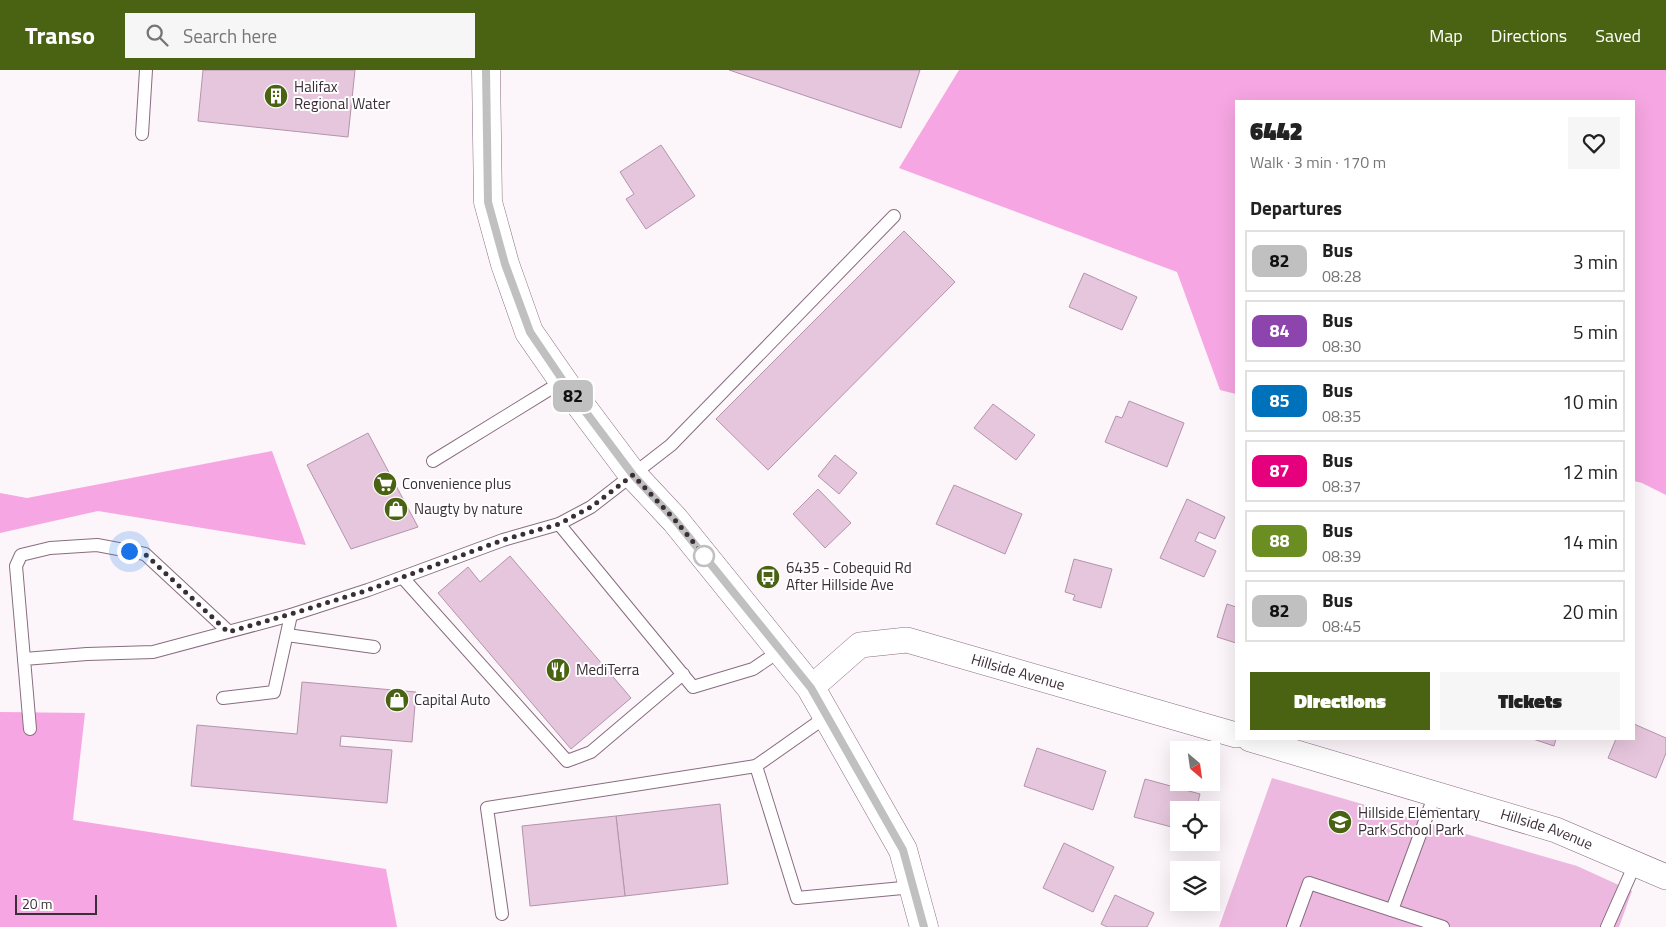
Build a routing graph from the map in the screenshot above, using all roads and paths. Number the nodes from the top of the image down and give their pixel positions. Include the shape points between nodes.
1 (146, 70) edge
2 (486, 70) edge
3 (142, 134) dead end
4 (894, 216) dead end
5 (563, 381) junction
6 (433, 461) dead end
7 (633, 475) junction
8 (559, 524) junction
9 (402, 578) junction
10 (291, 614) junction
11 (228, 632) junction
12 (287, 635) junction
13 (374, 647) dead end
14 (781, 650) junction
15 (24, 659) junction
16 (683, 674) junction
17 (811, 688) junction
18 (223, 698) dead end
19 (827, 716) junction
20 (30, 729) dead end
21 (1235, 735) edge
22 (1253, 740) edge
23 (756, 766) junction
24 (1435, 794) junction
25 (1635, 864) junction
26 (1666, 877) edge
27 (913, 887) junction
28 (1392, 910) junction
29 (502, 914) dead end
30 (924, 927) edge
31 (1293, 927) edge
32 (1443, 927) edge
33 (1607, 927) edge

1 - 3 lane
2 - 5 main road via 488,202 505,264 530,332
4 - 7 lane via 671,445
5 - 6 lane
5 - 7 main road
7 - 8 lane via 591,507
7 - 14 main road via 675,520
8 - 9 lane via 503,540
8 - 16 lane
9 - 10 lane
9 - 16 lane via 567,761 591,752
10 - 11 lane
10 - 12 lane
11 - 15 lane via 154,652
11 - 15 lane via 145,554 97,545 50,548 21,555 16,566
12 - 13 lane
12 - 18 lane via 274,692
14 - 16 lane via 752,669 693,687
14 - 17 main road
15 - 20 lane
17 - 19 main road
17 - 21 street, Hillside Avenue via 860,644 907,640
19 - 23 lane
19 - 27 main road via 903,850
22 - 24 street, Hillside Avenue
23 - 27 lane via 797,898
23 - 29 lane via 488,808
24 - 25 street, Hillside Avenue via 1556,830
24 - 28 lane
25 - 26 street, Hillside Avenue
25 - 33 lane
27 - 30 main road
28 - 31 lane via 1309,883
28 - 32 lane

